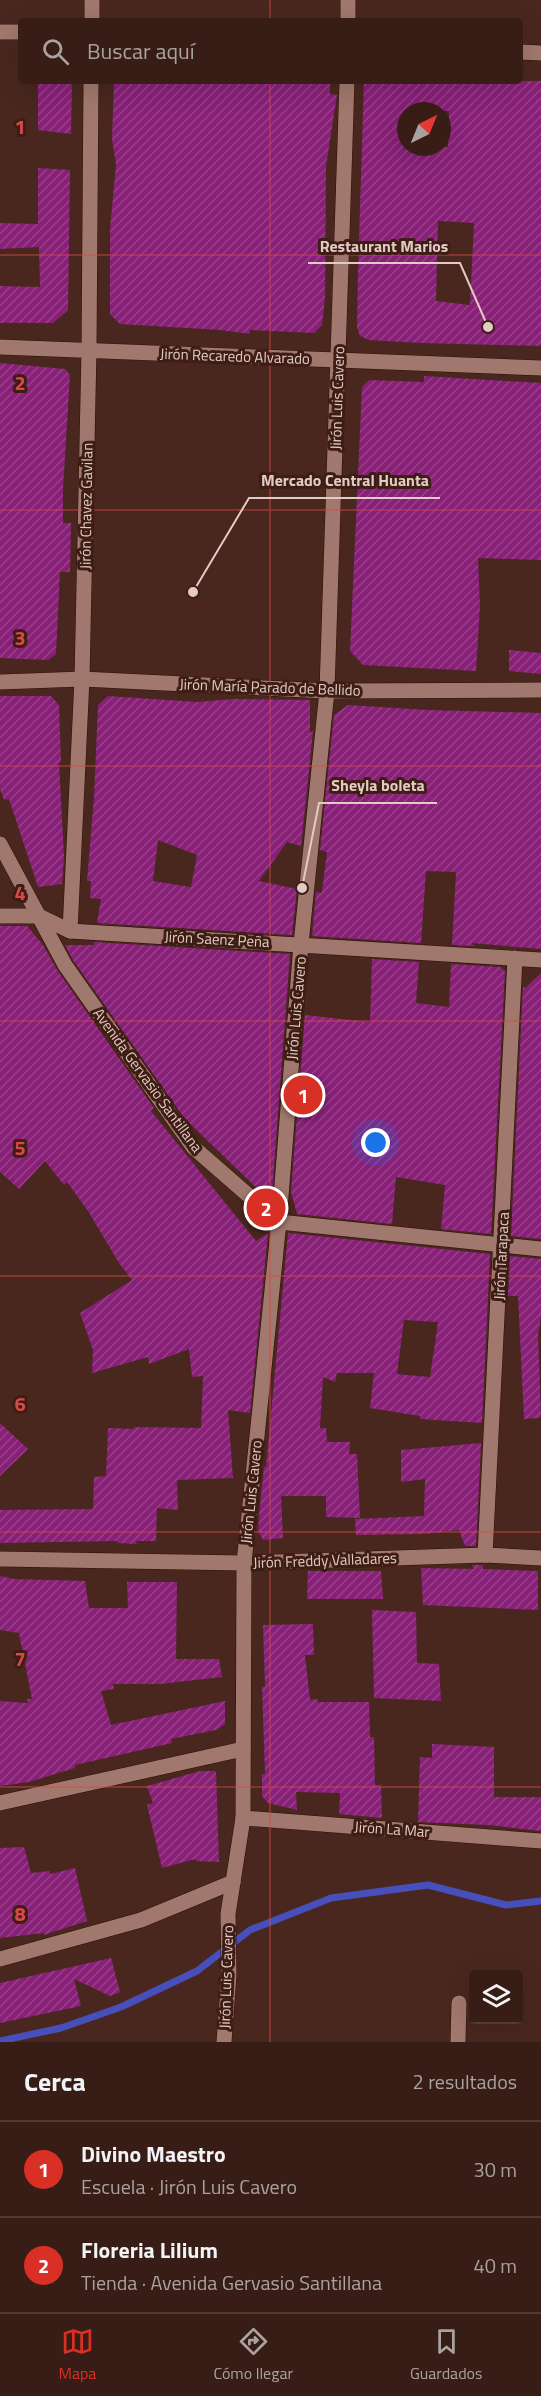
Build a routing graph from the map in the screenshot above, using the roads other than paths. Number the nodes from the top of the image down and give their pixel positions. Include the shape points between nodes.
1 (92, 0) edge
2 (348, 0) edge
3 (92, 18) edge
4 (348, 18) edge
5 (0, 32) edge
6 (18, 32) edge
7 (523, 52) edge
8 (541, 53) edge
9 (91, 84) edge
10 (347, 84) edge
11 (0, 347) edge
12 (89, 350) junction
13 (338, 360) junction
14 (541, 368) edge
15 (82, 679) junction
16 (0, 682) edge
17 (541, 690) edge
18 (327, 691) junction
19 (0, 844) edge
20 (0, 916) edge
21 (39, 916) junction
22 (70, 931) junction
23 (301, 944) junction
24 (515, 958) junction
25 (541, 960) edge
26 (279, 1222) junction
27 (502, 1245) junction
28 (541, 1249) edge
29 (485, 1555) junction
30 (541, 1558) edge
31 (0, 1559) edge
32 (244, 1563) junction
33 (243, 1749) junction
34 (0, 1803) edge
35 (243, 1818) junction
36 (541, 1841) edge
37 (233, 1882) junction
38 (0, 1959) edge
39 (459, 2003) dead end
40 (224, 2042) edge
41 (458, 2042) edge

1 - 3 street
2 - 4 street
5 - 6 street
7 - 8 street
9 - 12 street, Jirón Chavez Gavilan
10 - 13 street, Jirón Luis Cavero
11 - 12 street, Jirón Recaredo Alvarado
12 - 13 street, Jirón Recaredo Alvarado
12 - 15 street, Jirón Chavez Gavilan
13 - 14 street, Jirón Recaredo Alvarado
13 - 18 street, Jirón Luis Cavero
15 - 16 street, Jirón María Parado de Bellido
15 - 18 street, Jirón María Parado de Bellido
15 - 22 street, Jirón Chavez Gavilan
17 - 18 street, Jirón María Parado de Bellido
18 - 23 street, Jirón Luis Cavero
19 - 21 street, Avenida Gervasio Santillana
20 - 21 street
21 - 22 street, Jirón Saenz Peña
21 - 26 street, Avenida Gervasio Santillana via 65,965 193,1147
22 - 23 street, Jirón Saenz Peña
23 - 24 street, Jirón Saenz Peña
23 - 26 street, Jirón Luis Cavero
24 - 25 street, Jirón Saenz Peña
24 - 27 street, Jirón Tarapaca
26 - 27 street
26 - 32 street, Jirón Luis Cavero
27 - 28 street
27 - 29 street, Jirón Tarapaca
29 - 30 street, Jirón Freddy Valladares
29 - 32 street, Jirón Freddy Valladares
31 - 32 street, Jirón Freddy Valladares
32 - 33 street, Jirón Luis Cavero
33 - 34 street
33 - 35 street, Jirón Luis Cavero
35 - 36 street, Jirón La Mar
35 - 37 street, Jirón Luis Cavero
37 - 38 street via 141,1920
37 - 40 street, Jirón Luis Cavero via 228,1914
39 - 41 street

